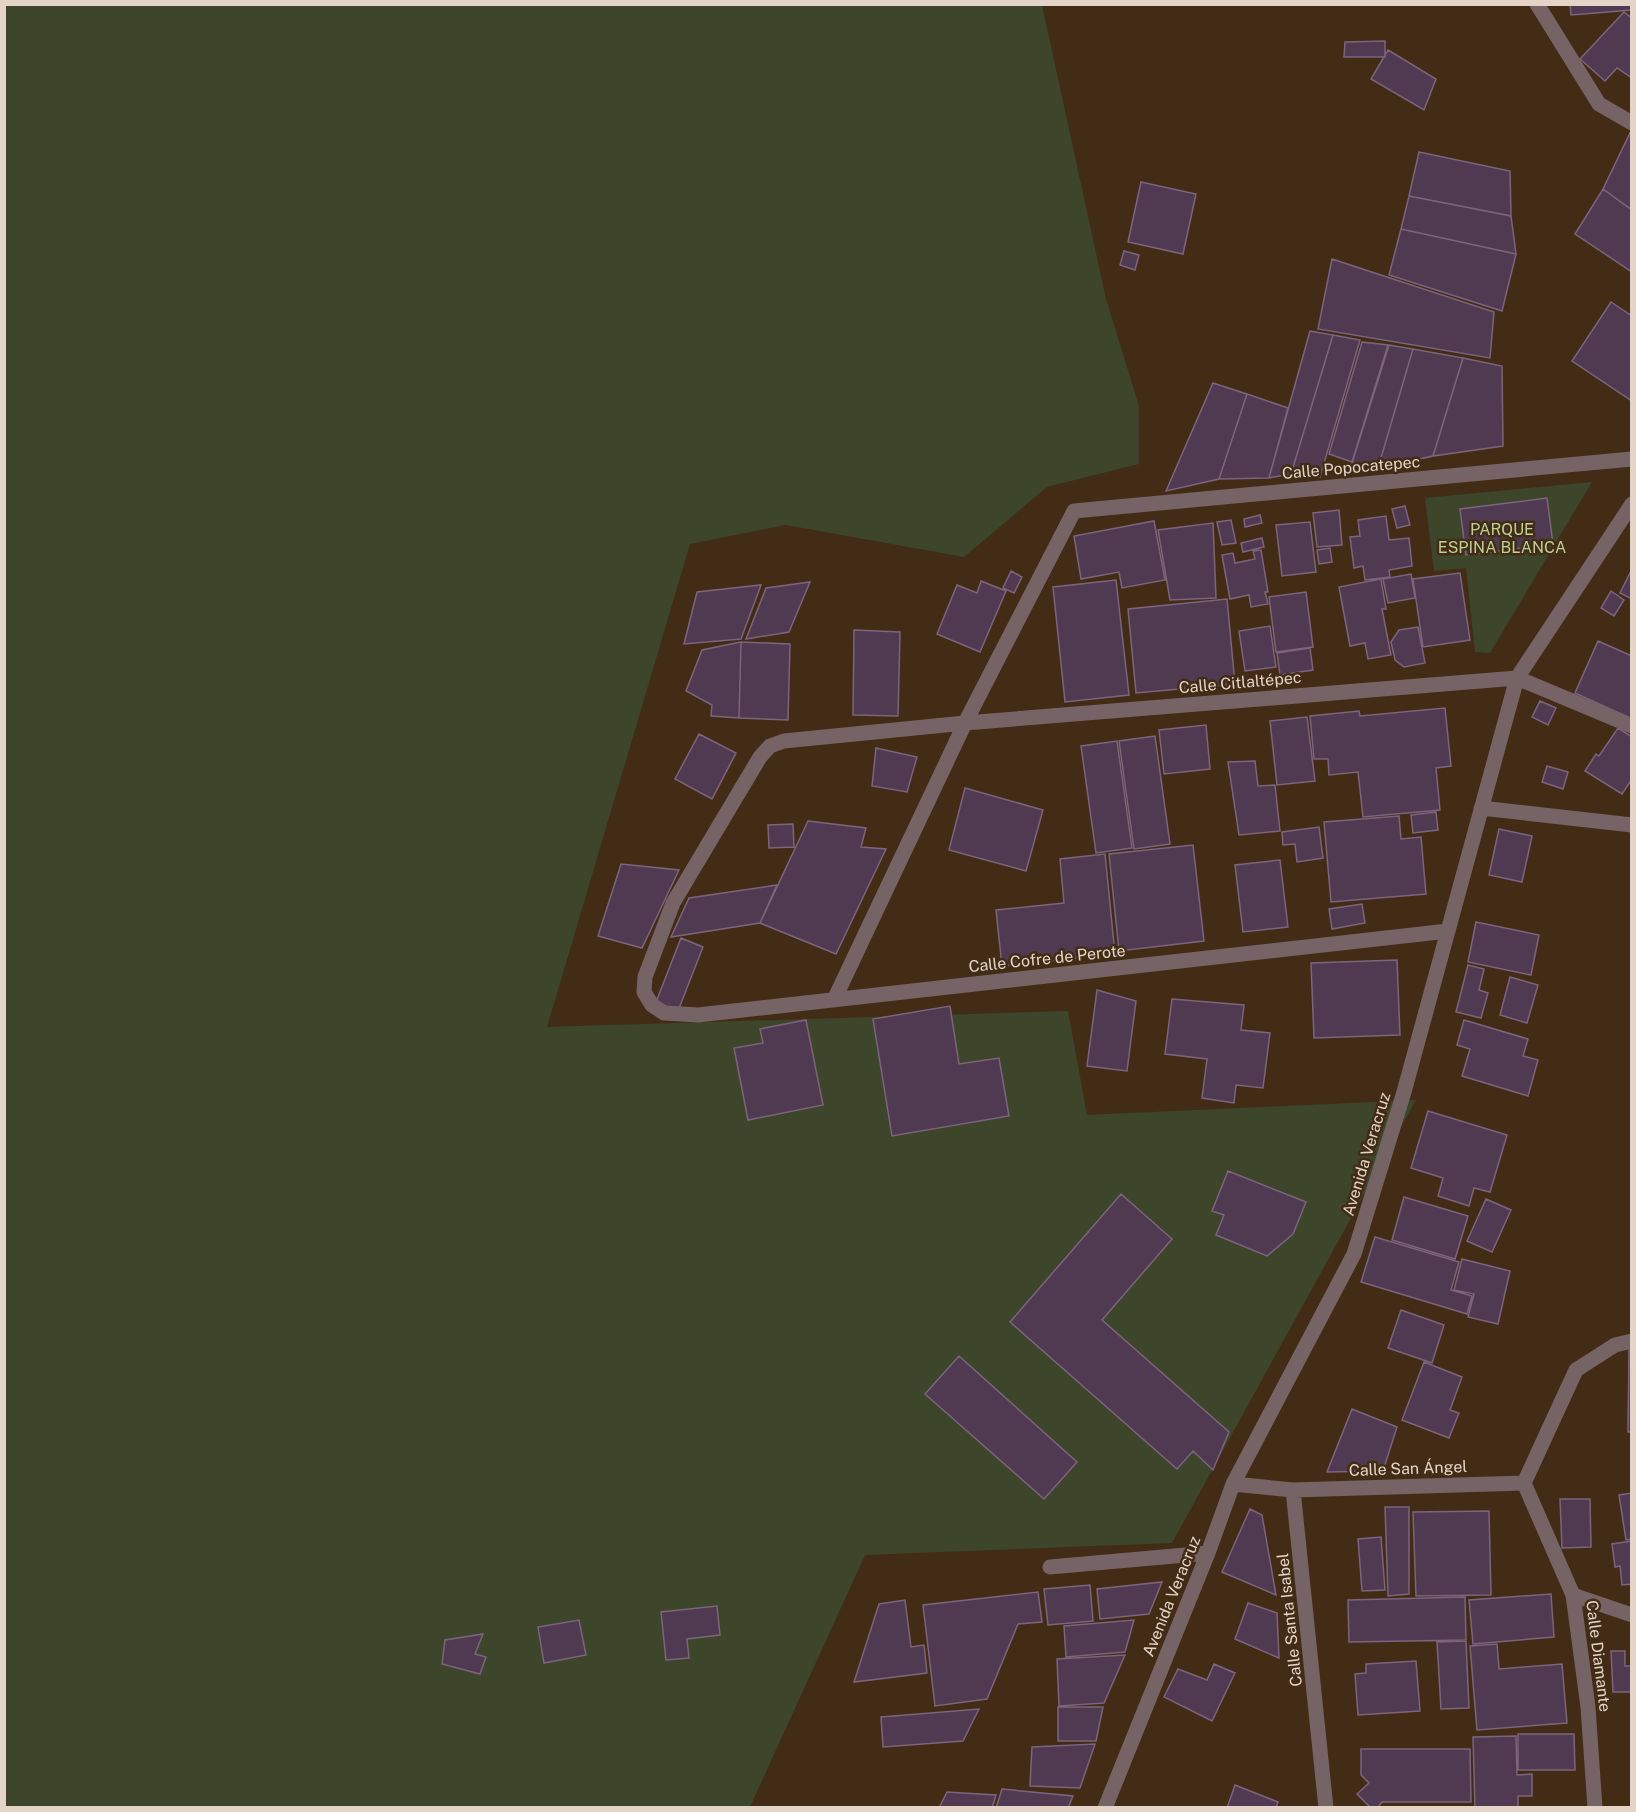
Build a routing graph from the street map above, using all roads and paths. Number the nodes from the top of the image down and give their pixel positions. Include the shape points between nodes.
1 (1538, 4) edge
2 (1632, 123) edge
3 (1632, 459) edge
4 (1632, 504) edge
5 (1517, 678) junction
6 (966, 723) junction
7 (1632, 726) edge
8 (1481, 808) junction
9 (1632, 825) edge
10 (1448, 931) junction
11 (834, 1000) junction
12 (652, 1005) joint
13 (1632, 1341) edge
14 (1233, 1484) junction
15 (1524, 1484) junction
16 (1293, 1490) junction
17 (1208, 1553) junction
18 (1050, 1567) dead end
19 (1573, 1595) junction
20 (1632, 1615) edge
21 (1105, 1808) edge
22 (1326, 1808) edge
23 (1595, 1808) edge

1 - 2 street via 1599,104
3 - 6 street, Calle Popocatepec via 1074,511
4 - 5 street, Avenida Veracruz
5 - 6 street, Calle Citlaltépec
5 - 7 street
5 - 8 street, Avenida Veracruz
6 - 11 street
6 - 12 street, Calle Citlaltépec via 784,741 770,746 673,903 645,977 644,992
8 - 9 street
8 - 10 street, Avenida Veracruz
10 - 11 street, Calle Cofre de Perote
10 - 14 street, Avenida Veracruz via 1354,1254
11 - 12 street, Calle Cofre de Perote via 698,1015 664,1013
13 - 15 street via 1615,1345 1576,1370
14 - 16 street
14 - 17 street, Avenida Veracruz
15 - 16 street, Calle San Ángel
15 - 19 street, Calle Diamante
16 - 22 street, Calle Santa Isabel
17 - 18 street
17 - 21 street, Avenida Veracruz
19 - 20 street
19 - 23 street, Calle Diamante via 1588,1707

